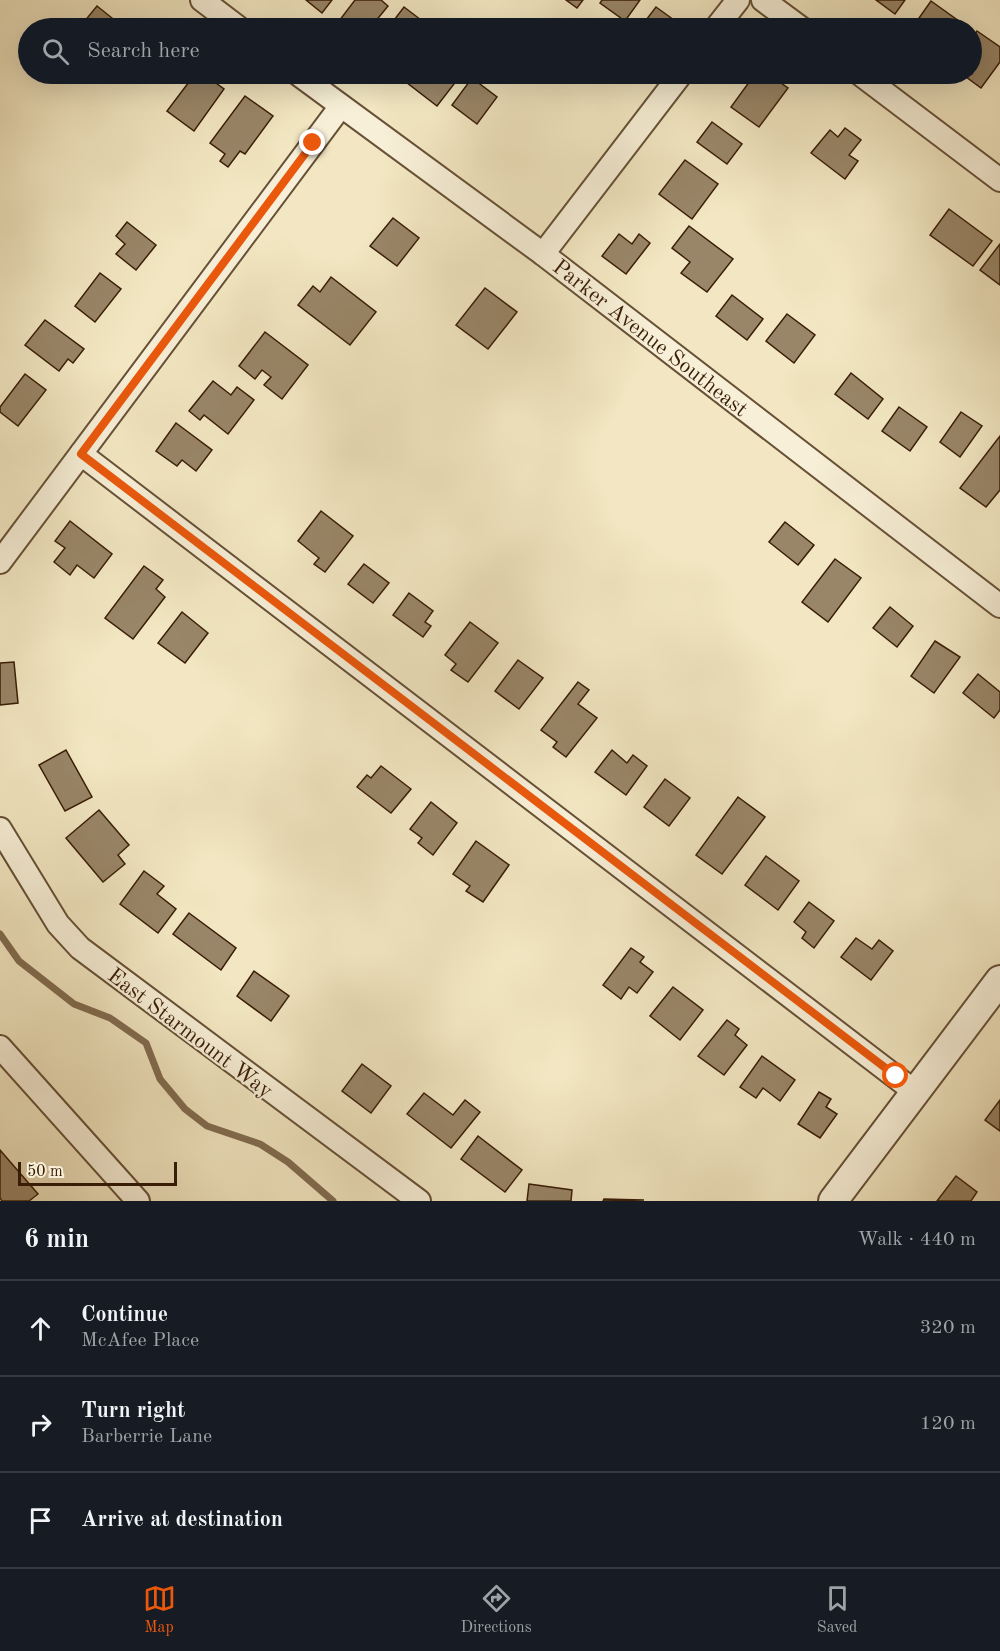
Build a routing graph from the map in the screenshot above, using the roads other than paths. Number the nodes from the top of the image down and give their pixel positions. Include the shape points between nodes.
1 (202, 0) edge
2 (738, 0) edge
3 (763, 0) edge
4 (226, 18) edge
5 (724, 18) edge
6 (787, 18) edge
7 (311, 84) edge
8 (673, 84) edge
9 (873, 84) edge
10 (341, 106) junction
11 (1000, 180) edge
12 (543, 254) junction
13 (81, 454) junction
14 (0, 562) edge
15 (1000, 606) edge
16 (0, 829) edge
17 (1000, 980) edge
18 (0, 1047) edge
19 (915, 1091) junction
20 (138, 1201) edge
21 (419, 1201) edge
22 (833, 1201) edge

1 - 4 street
2 - 5 street
3 - 6 street
7 - 10 street, Parker Avenue Southeast
8 - 12 street
9 - 11 street
10 - 12 street, Parker Avenue Southeast
10 - 13 street
12 - 15 street, Parker Avenue Southeast
13 - 14 street
13 - 19 street
16 - 21 street, East Starmount Way via 58,924 80,948
17 - 19 street
18 - 20 street
19 - 22 street

